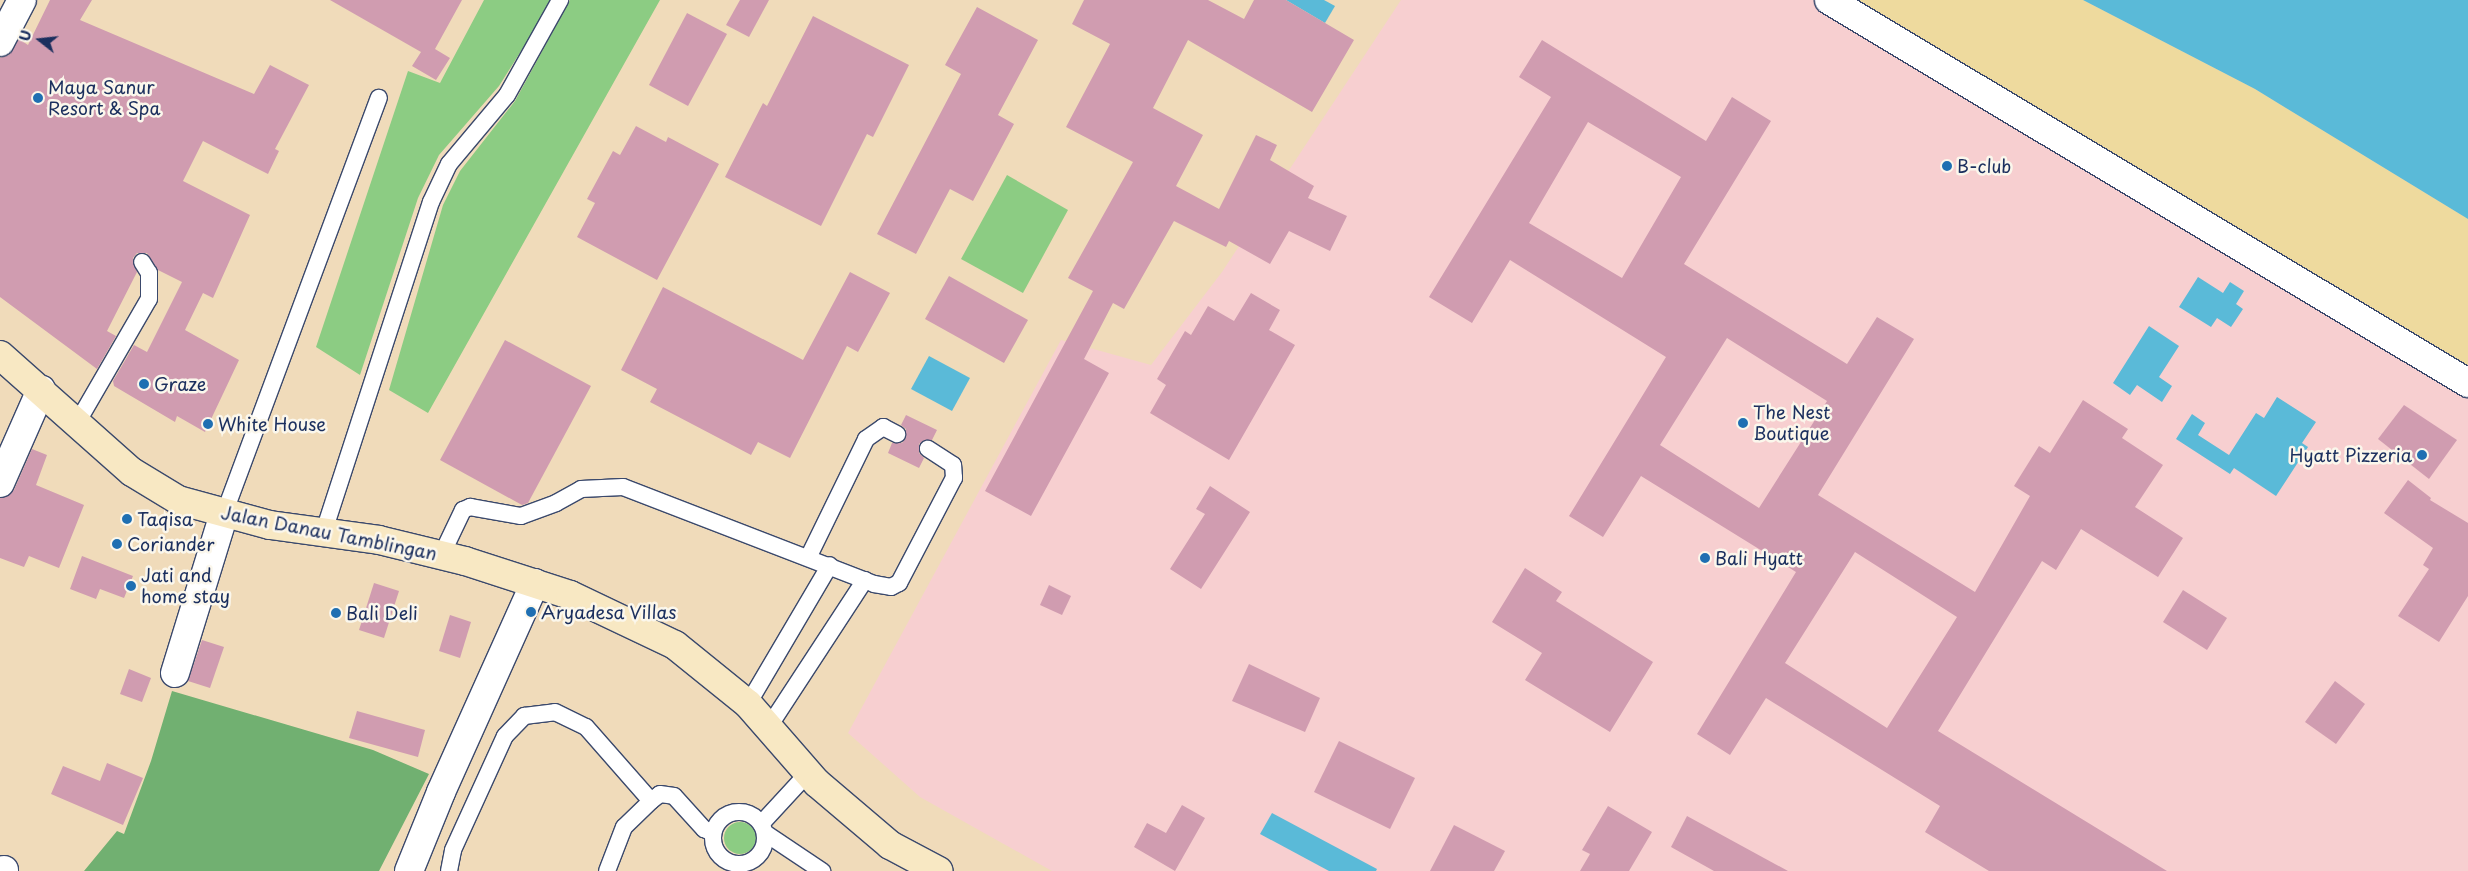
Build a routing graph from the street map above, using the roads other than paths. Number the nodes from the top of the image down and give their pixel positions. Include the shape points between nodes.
1 (22, 0) edge
2 (560, 0) edge
3 (1829, 0) edge
4 (0, 42) edge
5 (379, 98) dead end
6 (142, 262) dead end
7 (0, 355) edge
8 (2468, 383) edge
9 (41, 390) junction
10 (78, 423) junction
11 (897, 434) dead end
12 (928, 449) dead end
13 (0, 483) edge
14 (224, 514) junction
15 (324, 531) junction
16 (442, 554) junction
17 (809, 556) junction
18 (830, 565) junction
19 (865, 580) junction
20 (535, 583) junction
21 (175, 673) dead end
22 (748, 704) junction
23 (768, 728) junction
24 (808, 773) junction
25 (651, 801) junction
26 (763, 828) junction
27 (713, 833) junction
28 (409, 871) edge
29 (449, 871) edge
30 (607, 871) edge
31 (822, 871) edge
32 (938, 871) edge

1 - 4 street
2 - 15 lane via 508,95 448,164 431,202
3 - 8 street
5 - 14 lane
6 - 10 lane via 149,273 149,299
7 - 9 street, Jalan Danau Tamblingan
9 - 10 street, Jalan Danau Tamblingan
9 - 13 street
10 - 14 street, Jalan Danau Tamblingan via 151,486 178,500
11 - 17 lane via 883,427 866,439
12 - 19 lane via 953,465 954,478 900,583 891,587
14 - 15 street, Jalan Danau Tamblingan via 270,525
14 - 21 street
15 - 16 street, Jalan Danau Tamblingan
16 - 17 lane via 463,510 470,508 521,516 556,503 581,489 615,487
16 - 20 street, Jalan Danau Tamblingan
17 - 18 lane
18 - 19 lane
18 - 22 lane
19 - 23 lane
20 - 22 street, Jalan Danau Tamblingan via 621,617 675,645
20 - 28 street
22 - 23 street, Jalan Danau Tamblingan
23 - 24 street, Jalan Danau Tamblingan
24 - 26 lane
24 - 32 street, Jalan Danau Tamblingan via 890,845
25 - 27 lane via 660,794 674,796 704,828
25 - 29 lane via 586,727 555,712 524,716 505,736 454,850
25 - 30 lane via 624,827
26 - 27 lane via 744,812 734,812 717,824
26 - 27 lane via 761,853 744,865 729,862 717,853
26 - 31 lane

